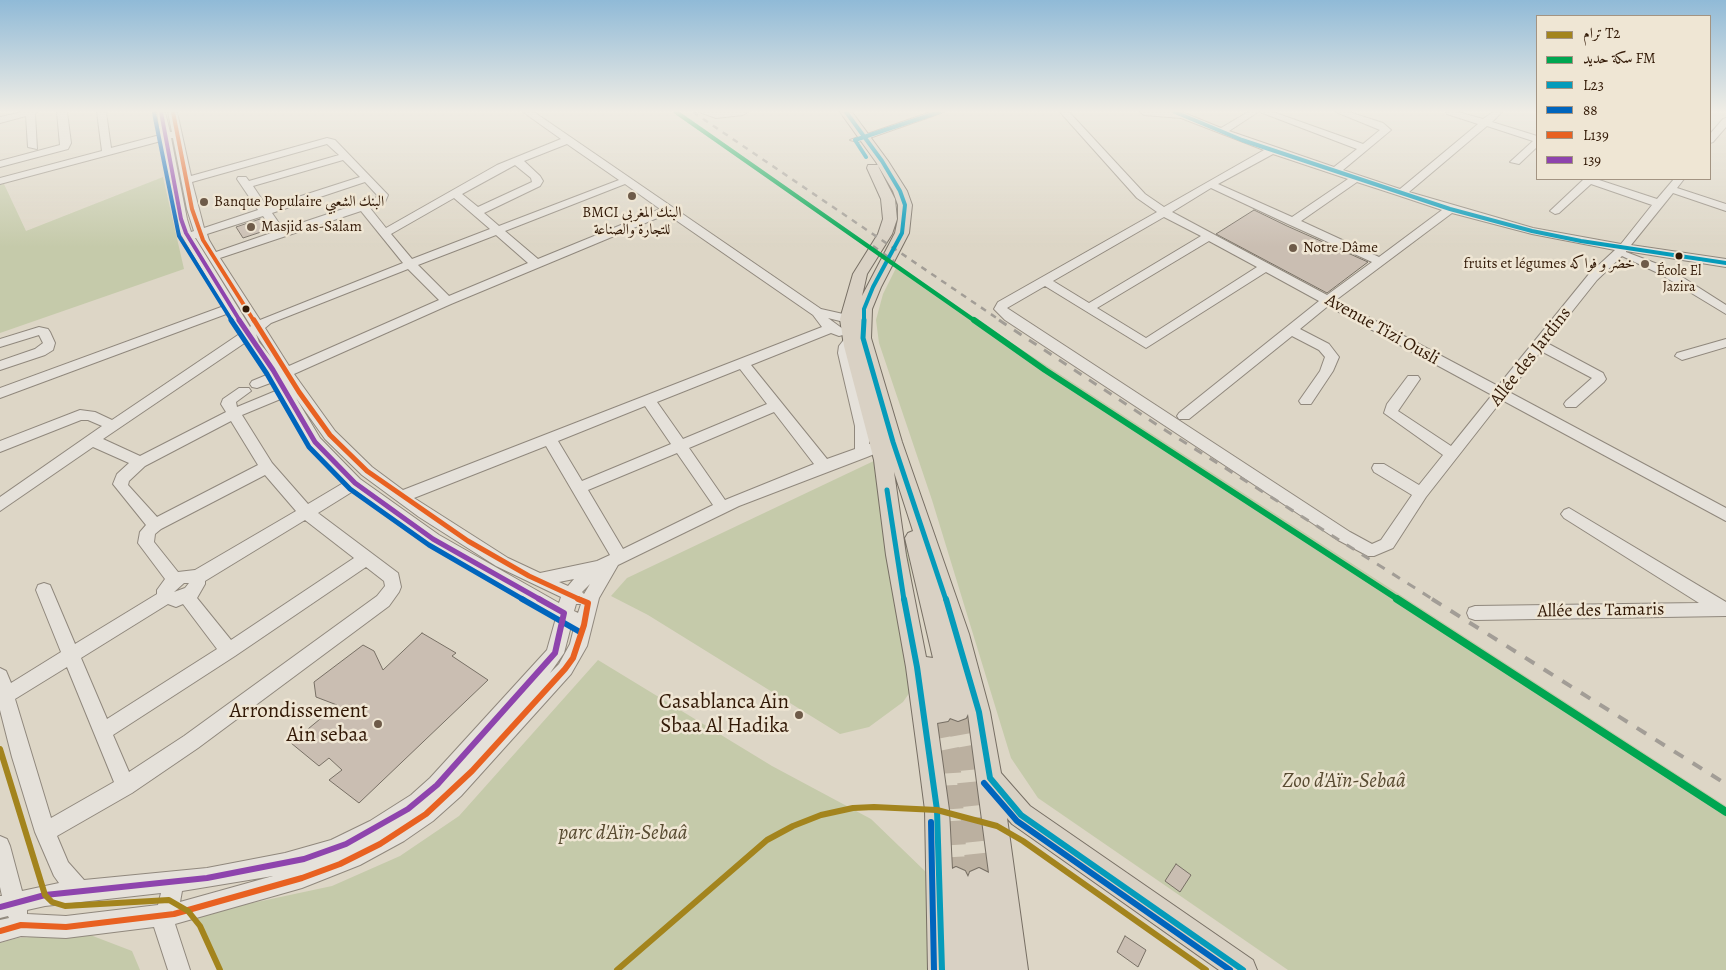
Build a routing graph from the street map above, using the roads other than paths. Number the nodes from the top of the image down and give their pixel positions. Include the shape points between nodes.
1 (27, 157) edge
2 (88, 157) edge
3 (172, 157) edge
4 (183, 157) edge
5 (268, 157) edge
6 (341, 157) edge
7 (346, 157) edge
8 (523, 157) edge
9 (593, 157) edge
10 (869, 157) edge
11 (875, 157) edge
12 (1107, 157) edge
13 (1259, 157) edge
14 (1294, 157) edge
15 (1353, 157) edge
16 (1444, 157) edge
17 (1520, 157) edge
18 (516, 160) junction
19 (1515, 162) dead end
20 (3, 164) edge
21 (234, 167) junction
22 (1336, 171) junction
23 (365, 176) junction
24 (11, 178) junction
25 (1356, 178) junction
26 (187, 180) junction
27 (627, 180) junction
28 (1589, 180) edge
29 (0, 181) edge
30 (1210, 184) junction
31 (1675, 184) edge
32 (246, 185) junction
33 (1401, 193) junction
34 (456, 194) junction
35 (1660, 204) junction
36 (363, 207) junction
37 (262, 208) junction
38 (1726, 208) edge
39 (669, 209) junction
40 (1450, 209) junction
41 (1555, 211) dead end
42 (477, 212) junction
43 (1164, 212) junction
44 (1272, 212) junction
45 (1305, 212) junction
46 (1292, 222) junction
47 (192, 230) junction
48 (498, 230) junction
49 (385, 233) junction
50 (281, 234) junction
51 (1322, 235) junction
52 (1208, 237) junction
53 (1620, 250) junction
54 (214, 256) junction
55 (1379, 261) junction
56 (536, 264) junction
57 (1726, 264) edge
58 (411, 265) junction
59 (1265, 267) junction
60 (1045, 280) junction
61 (1328, 300) junction
62 (446, 301) junction
63 (232, 307) junction
64 (1089, 308) junction
65 (1726, 310) edge
66 (817, 312) junction
67 (832, 328) junction
68 (253, 330) junction
69 (1291, 330) junction
70 (849, 332) junction
71 (0, 343) edge
72 (1726, 343) edge
73 (1540, 345) junction
74 (1682, 356) dead end
75 (742, 363) junction
76 (0, 366) edge
77 (281, 374) junction
78 (1413, 379) dead end
79 (257, 384) dead end
80 (244, 391) dead end
81 (285, 392) junction
82 (0, 393) edge
83 (1501, 395) junction
84 (648, 400) junction
85 (1306, 401) dead end
86 (1571, 404) dead end
87 (776, 406) junction
88 (234, 413) junction
89 (1184, 416) dead end
90 (113, 426) junction
91 (549, 438) junction
92 (91, 440) junction
93 (679, 445) junction
94 (0, 446) edge
95 (885, 449) junction
96 (862, 452) junction
97 (1453, 454) junction
98 (140, 462) junction
99 (824, 466) junction
100 (267, 467) junction
101 (1379, 468) dead end
102 (355, 483) junction
103 (579, 488) junction
104 (1421, 493) junction
105 (401, 497) junction
106 (0, 505) edge
107 (723, 508) junction
108 (308, 513) junction
109 (1569, 514) dead end
110 (1726, 515) edge
111 (155, 525) junction
112 (364, 559) junction
113 (610, 562) junction
114 (196, 578) junction
115 (175, 580) junction
116 (536, 580) junction
117 (44, 590) dead end
118 (186, 596) junction
119 (166, 597) junction
120 (588, 603) junction
121 (567, 604) junction
122 (1725, 610) edge
123 (1475, 613) dead end
124 (584, 625) junction
125 (229, 651) junction
126 (71, 656) junction
127 (0, 676) edge
128 (6, 696) junction
129 (948, 712) tunnel mouth
130 (102, 732) junction
131 (990, 778) junction
132 (124, 786) junction
133 (938, 822) joint
134 (45, 832) junction
135 (0, 846) edge
136 (968, 880) joint
137 (174, 881) junction
138 (78, 890) junction
139 (7, 906) edge
140 (164, 916) junction
141 (21, 925) junction
142 (0, 931) edge
143 (179, 970) edge
144 (942, 970) edge
145 (962, 970) edge
146 (986, 970) edge
147 (1014, 970) edge
148 (1243, 970) edge

1 - 20 street
2 - 24 street
3 - 47 street
4 - 26 street
5 - 21 street
6 - 32 street
7 - 23 street
8 - 18 street
9 - 27 street
10 - 70 main road via 890,212 885,234 856,285
11 - 95 main road via 900,190 906,211 902,233 873,287 862,322
12 - 43 street, Avenue Tizi Ousli via 1141,196
13 - 30 street
14 - 22 street
15 - 22 street
16 - 33 street
17 - 19 street
18 - 34 street
18 - 42 street via 535,176 537,183
20 - 24 street
21 - 26 street
21 - 32 street
22 - 25 street
23 - 36 street via 383,196
23 - 37 street
24 - 29 street
25 - 33 street
25 - 45 street
26 - 47 street
27 - 39 street
27 - 48 street
28 - 35 street
28 - 41 street
30 - 43 street
30 - 44 street
31 - 35 street, Allée des Jardins
31 - 38 street
32 - 37 street
33 - 40 street
34 - 42 street
34 - 49 street
35 - 53 street, Allée des Jardins
36 - 49 street
36 - 50 street
37 - 47 street
37 - 50 street
39 - 56 street
39 - 66 street
40 - 53 street
40 - 55 street
42 - 48 street
43 - 52 street, Avenue Tizi Ousli
43 - 60 street
44 - 45 street via 1290,209
44 - 46 street
45 - 46 street
45 - 51 street
46 - 51 street
47 - 54 street
47 - 63 street
48 - 56 street
48 - 58 street
49 - 58 street
50 - 54 street
51 - 55 street
52 - 59 street, Avenue Tizi Ousli
52 - 64 street
53 - 57 street
53 - 65 street via 1664,271
53 - 73 street, Allée des Jardins
54 - 68 street
55 - 61 street
56 - 62 street
58 - 62 street
58 - 68 street via 280,314
59 - 61 street, Avenue Tizi Ousli
59 - 64 street via 1146,344
60 - 64 street
60 - 104 street, Allée des Jardins via 1000,309 1359,545 1374,550 1384,547
61 - 69 street
61 - 83 street, Avenue Tizi Ousli
62 - 77 street
63 - 68 street
63 - 82 street
66 - 67 street
66 - 70 street
67 - 70 street
67 - 75 street
68 - 77 street
68 - 90 street
69 - 85 street via 1324,347 1332,357
69 - 89 street
70 - 95 main road
70 - 96 street via 845,353 862,426
71 - 76 street via 40,331 44,332 49,343 40,352
72 - 74 street
73 - 83 street, Allée des Jardins
73 - 86 street via 1598,376 1599,379
75 - 84 street
75 - 87 street
77 - 79 street
77 - 81 street
77 - 105 street via 340,446
78 - 97 street via 1392,407 1391,414
80 - 88 street via 227,402
81 - 88 street
81 - 102 street via 315,442
83 - 97 street, Allée des Jardins
83 - 110 street, Avenue Tizi Ousli
84 - 91 street
84 - 93 street
87 - 93 street
87 - 99 street
88 - 98 street
88 - 100 street
90 - 92 street
90 - 94 street via 90,415 80,415
91 - 103 street
91 - 105 street
92 - 98 street
92 - 106 street
93 - 103 street
93 - 107 street
95 - 96 street
95 - 129 main road
95 - 131 main road via 958,634 979,712
95 - 133 main road via 896,555 918,676
96 - 99 street
97 - 104 street, Allée des Jardins
98 - 111 street via 122,478 120,484
99 - 107 street
100 - 108 street
100 - 111 street
101 - 104 street
102 - 108 street
102 - 121 street via 456,554
103 - 113 street
105 - 116 street
107 - 113 street
108 - 112 street
108 - 114 street
109 - 122 street
111 - 115 street via 148,532 146,543
112 - 125 street
112 - 132 street via 393,581 383,601 191,742
113 - 116 street
113 - 120 street
113 - 121 street via 582,581
114 - 115 street via 187,576
114 - 118 street via 196,587
115 - 119 street via 165,590
116 - 121 street
117 - 126 street
118 - 119 street via 176,600
118 - 125 street
119 - 126 street
120 - 121 street
120 - 124 street
121 - 124 street
121 - 137 street via 555,653 468,754 437,786 408,809 346,844 313,856 207,878
122 - 123 street, Allée des Tamaris
124 - 140 street via 573,658 565,669 454,789 414,823 380,844 326,870
125 - 130 street
126 - 128 street
126 - 130 street
127 - 128 street
128 - 134 street
130 - 132 street
131 - 147 main road
131 - 148 main road via 1021,815
132 - 134 street
133 - 144 main road
134 - 138 street via 61,869
135 - 139 street
136 - 145 main road
136 - 146 main road
137 - 138 street
137 - 140 street
138 - 139 street
139 - 141 street
140 - 141 street via 66,927
140 - 143 street via 166,936
141 - 142 street

